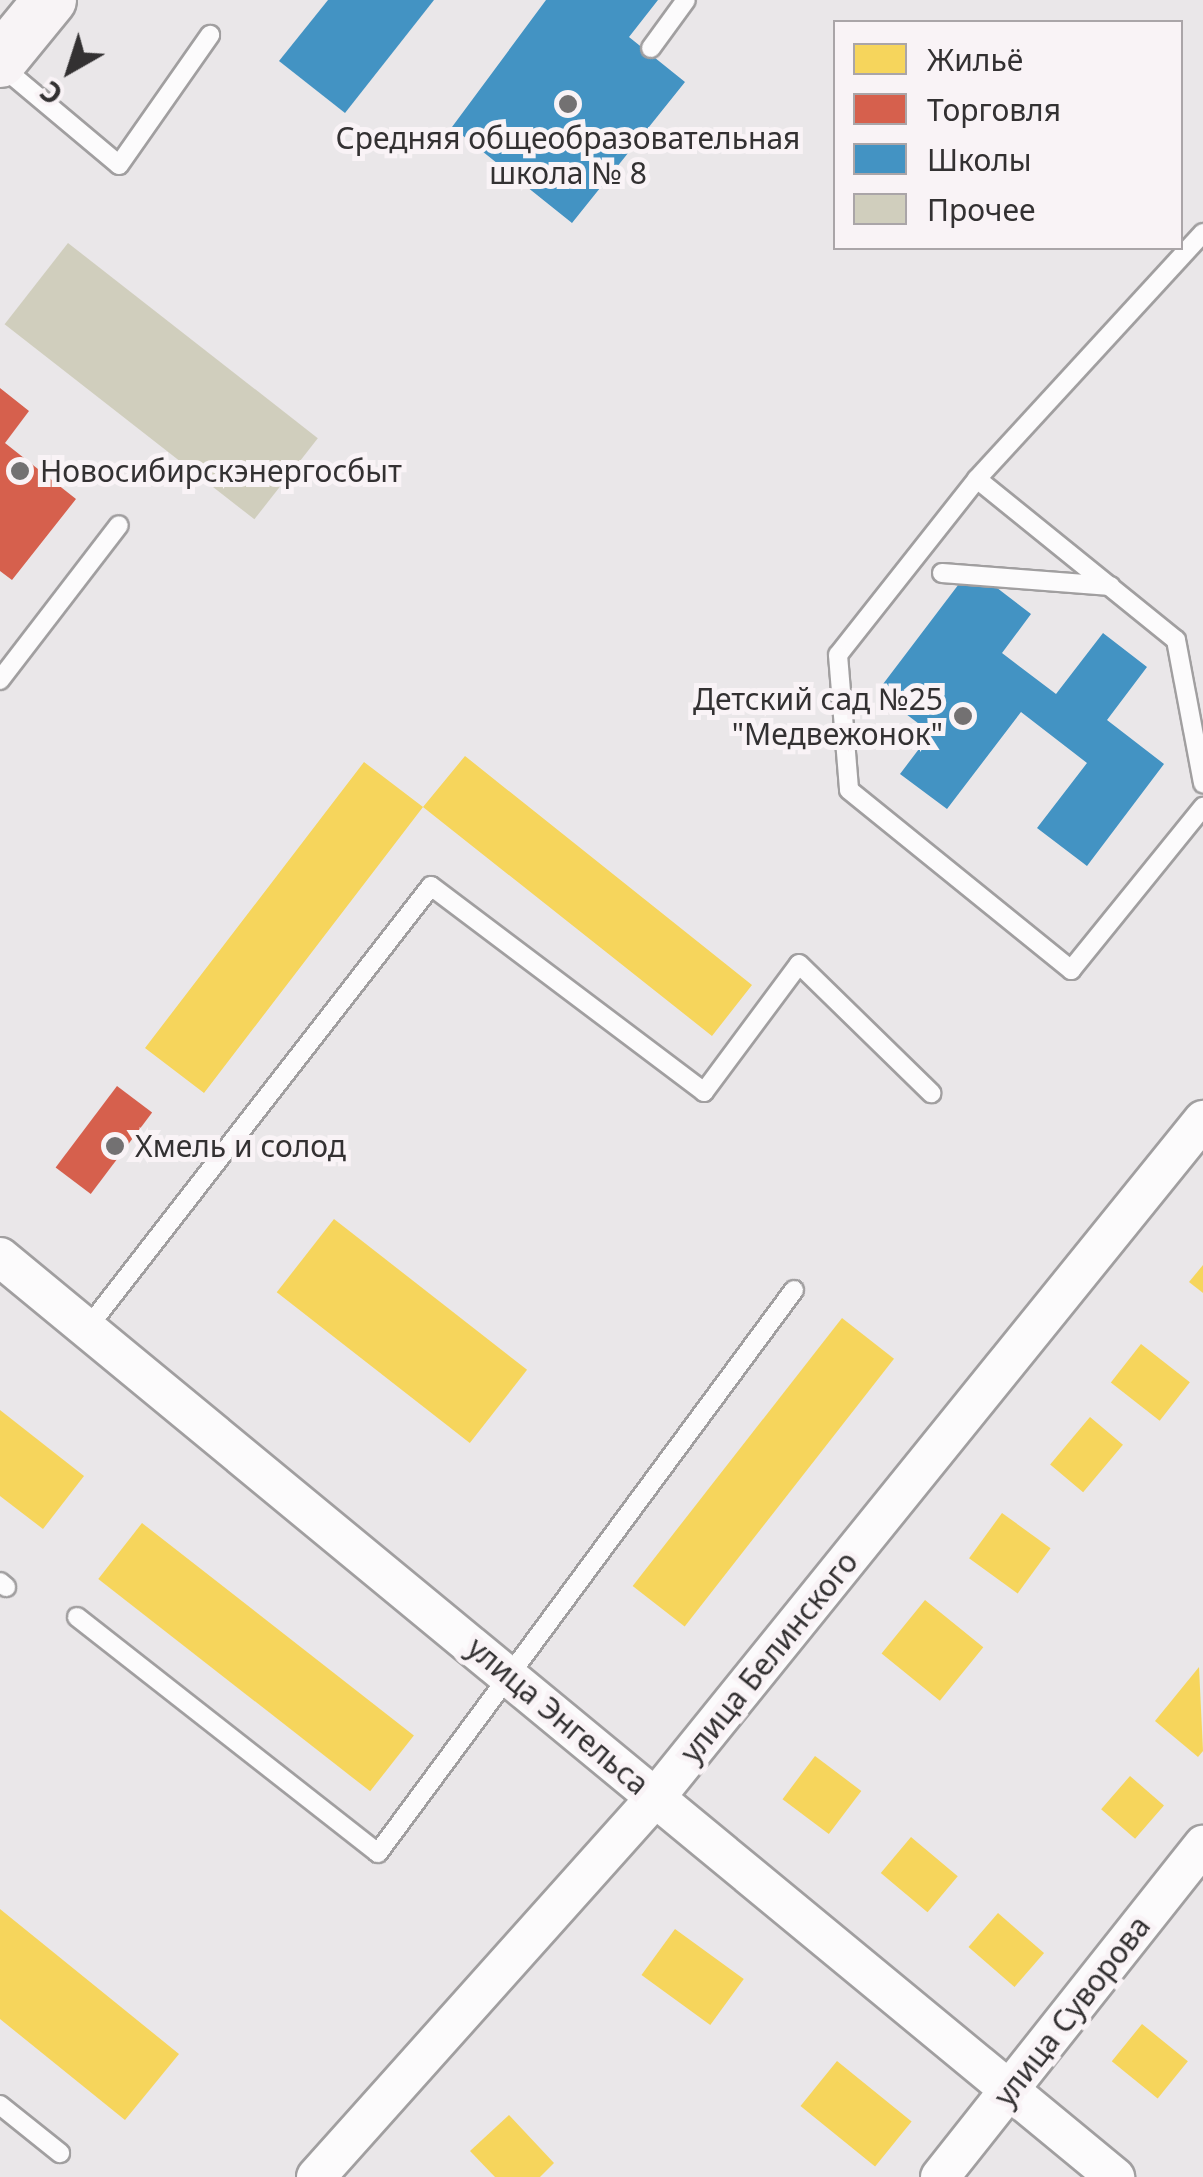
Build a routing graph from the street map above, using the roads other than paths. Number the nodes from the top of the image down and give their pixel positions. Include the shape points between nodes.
1 (50, 0) edge
2 (686, 0) edge
3 (210, 35) dead end
4 (651, 48) dead end
5 (0, 63) edge
6 (1203, 232) edge
7 (976, 479) junction
8 (119, 525) dead end
9 (942, 574) dead end
10 (1110, 586) junction
11 (0, 680) edge
12 (1203, 783) edge
13 (1203, 807) edge
14 (930, 1093) dead end
15 (1203, 1120) edge
16 (0, 1257) edge
17 (794, 1290) dead end
18 (90, 1326) junction
19 (77, 1617) dead end
20 (509, 1675) junction
21 (655, 1798) junction
22 (1203, 1846) edge
23 (1009, 2091) junction
24 (0, 2104) edge
25 (60, 2153) dead end
26 (316, 2177) edge
27 (940, 2177) edge
28 (1115, 2177) edge

1 - 5 main road
2 - 4 lane
3 - 5 lane via 120,165
6 - 7 lane
7 - 10 lane
7 - 13 lane via 838,655 848,790 1071,970
8 - 11 lane
9 - 10 lane
10 - 12 lane via 1176,640
14 - 18 lane via 799,964 704,1092 431,886
15 - 21 street, улица Белинского
16 - 18 street, улица Энгельса
17 - 20 lane
18 - 20 street, улица Энгельса
19 - 20 lane via 378,1853
20 - 21 street, улица Энгельса
21 - 23 street, улица Энгельса
21 - 26 street, улица Белинского
22 - 23 street, улица Суворова
23 - 27 street, улица Суворова
23 - 28 street, улица Энгельса
24 - 25 lane

